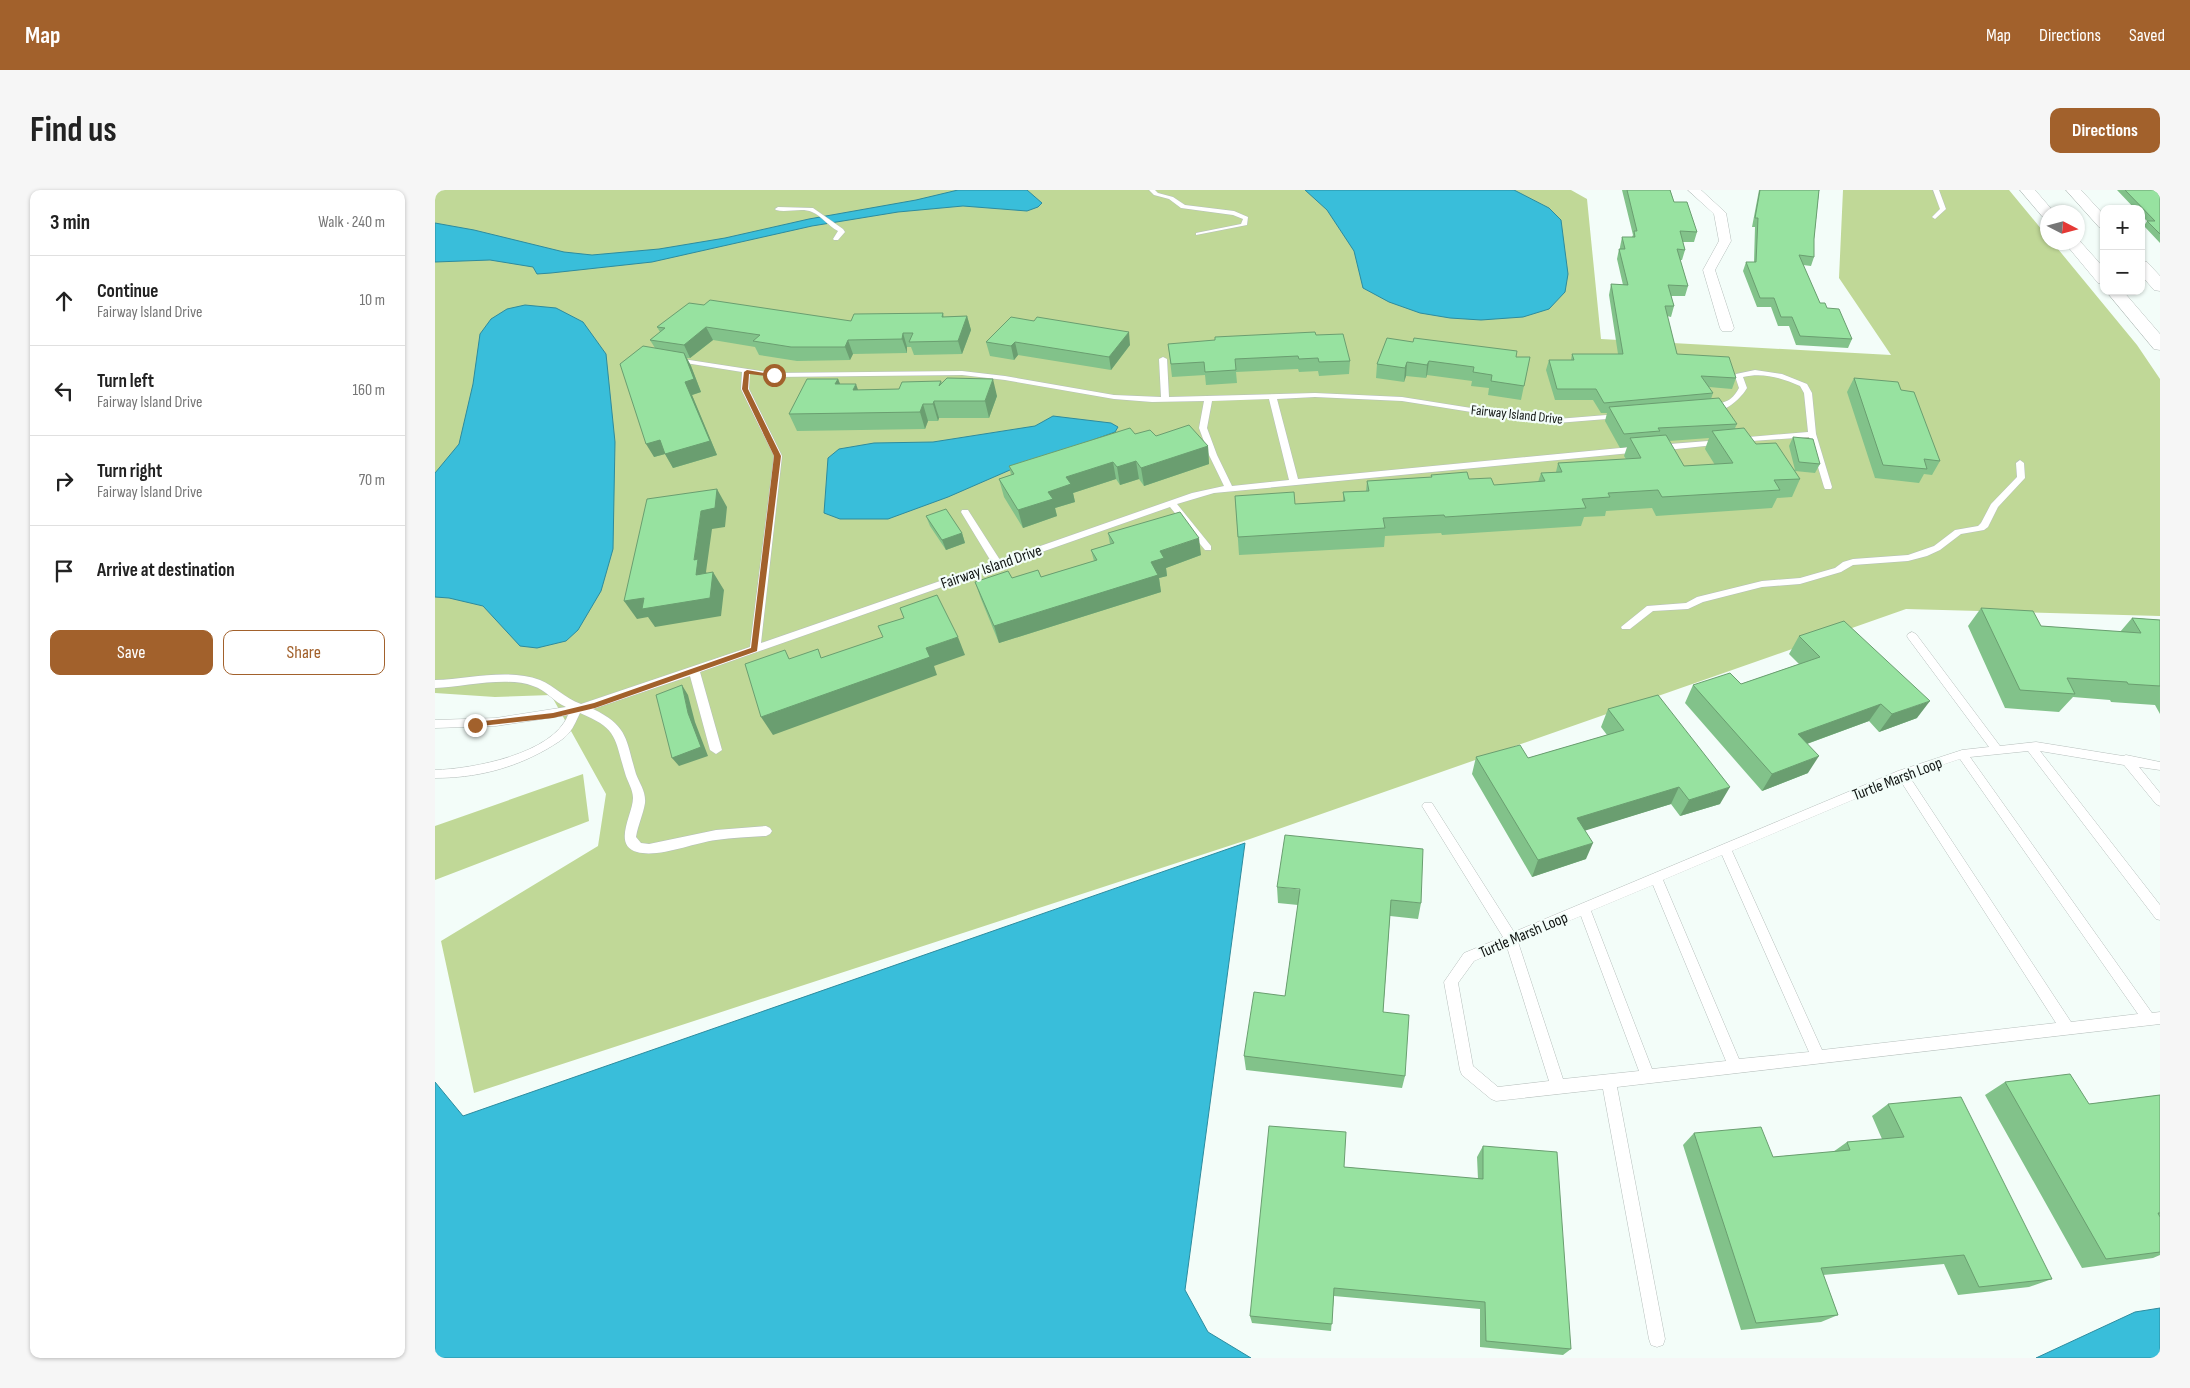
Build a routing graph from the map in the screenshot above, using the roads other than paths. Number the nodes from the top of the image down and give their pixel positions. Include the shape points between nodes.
1 (1152, 190) edge
2 (1694, 190) edge
3 (1936, 190) edge
4 (2027, 190) edge
5 (2073, 190) edge
6 (2040, 205) edge
7 (778, 209) dead end
8 (1935, 217) dead end
9 (2100, 220) edge
10 (1198, 234) dead end
11 (836, 239) dead end
12 (2079, 250) edge
13 (2145, 269) edge
14 (2100, 274) edge
15 (2160, 286) edge
16 (2117, 295) edge
17 (1727, 328) dead end
18 (2160, 345) edge
19 (660, 357) edge
20 (1163, 359) dead end
21 (747, 372) junction
22 (1272, 396) junction
23 (1208, 399) junction
24 (1165, 400) junction
25 (1698, 409) edge
26 (1625, 416) edge
27 (1813, 434) junction
28 (2020, 463) dead end
29 (1294, 482) junction
30 (1828, 487) dead end
31 (1229, 488) junction
32 (1171, 503) junction
33 (965, 512) dead end
34 (1209, 548) dead end
35 (997, 564) junction
36 (1626, 627) dead end
37 (1913, 636) dead end
38 (755, 649) junction
39 (694, 671) junction
40 (435, 684) edge
41 (578, 710) junction
42 (435, 724) edge
43 (2031, 747) junction
44 (716, 750) dead end
45 (1997, 750) junction
46 (1962, 754) junction
47 (2126, 759) junction
48 (2160, 766) edge
49 (435, 774) edge
50 (1902, 774) junction
51 (2160, 802) edge
52 (1427, 806) dead end
53 (766, 831) dead end
54 (1725, 849) junction
55 (1656, 878) junction
56 (1584, 908) junction
57 (2160, 915) edge
58 (1511, 939) junction
59 (2154, 1019) edge
60 (2067, 1028) junction
61 (1818, 1056) junction
62 (1735, 1066) junction
63 (1648, 1076) junction
64 (1609, 1081) junction
65 (1558, 1087) junction
66 (1657, 1340) dead end

1 - 10 lane via 1183,207 1234,213 1246,218 1244,225
2 - 17 street via 1720,213 1725,241 1709,270
3 - 8 lane via 1943,209
4 - 6 main road
5 - 9 main road
7 - 11 lane via 812,210 841,230
12 - 14 main road
13 - 15 main road
16 - 18 main road
19 - 21 lane, Fairway Island Drive
20 - 24 lane
21 - 24 lane, Fairway Island Drive via 812,376 961,373 1114,397
21 - 38 lane via 745,389 777,456
22 - 23 lane, Fairway Island Drive
22 - 26 lane, Fairway Island Drive via 1315,394 1402,400 1557,421
22 - 29 lane
23 - 24 lane, Fairway Island Drive
23 - 31 lane via 1203,428
25 - 27 lane via 1723,407 1738,399 1743,388 1739,376 1750,372 1770,373 1803,384
27 - 29 lane, Fairway Island Drive
27 - 30 lane
28 - 36 lane via 2021,478 1994,506 1985,525 1958,532 1924,554 1853,562 1800,581 1761,584 1701,599 1688,606 1650,608
29 - 31 lane, Fairway Island Drive
31 - 32 lane, Fairway Island Drive
32 - 34 lane
32 - 35 lane, Fairway Island Drive
33 - 35 lane
35 - 38 lane, Fairway Island Drive
37 - 45 lane
38 - 39 lane, Fairway Island Drive
39 - 41 lane, Fairway Island Drive
39 - 44 lane
40 - 41 lane via 502,679 537,683
41 - 42 lane, Fairway Island Drive via 475,725
41 - 49 lane via 563,733 529,753 478,772
41 - 53 lane via 603,717 622,740 639,795 639,807 629,834 632,844 639,849 735,832
43 - 45 lane, Turtle Marsh Loop
43 - 47 lane, Turtle Marsh Loop
43 - 57 lane
45 - 46 lane, Turtle Marsh Loop
46 - 50 lane, Turtle Marsh Loop
46 - 59 lane
47 - 48 lane, Turtle Marsh Loop
47 - 51 lane
50 - 54 lane, Turtle Marsh Loop
50 - 60 lane
52 - 58 lane
54 - 55 lane, Turtle Marsh Loop
54 - 61 lane
55 - 56 lane, Turtle Marsh Loop
55 - 62 lane
56 - 58 lane, Turtle Marsh Loop
56 - 63 lane
58 - 65 lane
58 - 65 lane, Turtle Marsh Loop via 1469,957 1451,982 1467,1070 1496,1094
59 - 60 lane, Turtle Marsh Loop
60 - 61 lane, Turtle Marsh Loop
61 - 62 lane, Turtle Marsh Loop
62 - 63 lane, Turtle Marsh Loop
63 - 64 lane, Turtle Marsh Loop
64 - 65 lane, Turtle Marsh Loop
64 - 66 lane

